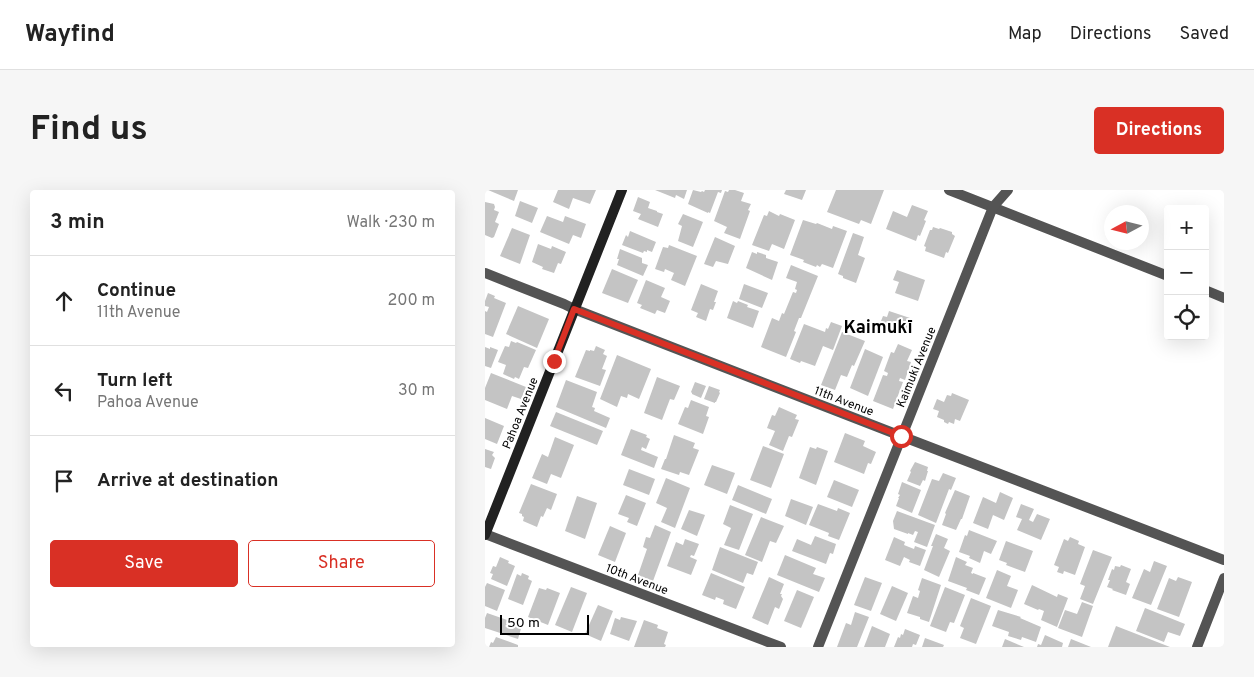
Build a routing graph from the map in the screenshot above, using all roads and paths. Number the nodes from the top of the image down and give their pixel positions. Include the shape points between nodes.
1 (622, 190) edge
2 (949, 190) edge
3 (1008, 190) edge
4 (963, 193) edge
5 (993, 207) junction
6 (485, 273) edge
7 (1164, 274) edge
8 (1209, 292) edge
9 (1224, 298) edge
10 (574, 309) junction
11 (901, 436) junction
12 (485, 534) edge
13 (1224, 560) edge
14 (1224, 578) edge
15 (781, 647) edge
16 (818, 647) edge
17 (1197, 647) edge

1 - 10 street, Pahoa Avenue
2 - 4 street
3 - 5 street, Kaimuki Avenue
4 - 5 street
5 - 7 street
5 - 11 street, Kaimuki Avenue
6 - 10 street, 11th Avenue
8 - 9 street
10 - 11 street, 11th Avenue
10 - 12 street, Pahoa Avenue
11 - 13 street, 11th Avenue
11 - 16 street, Kaimuki Avenue
12 - 15 street, 10th Avenue
14 - 17 street

